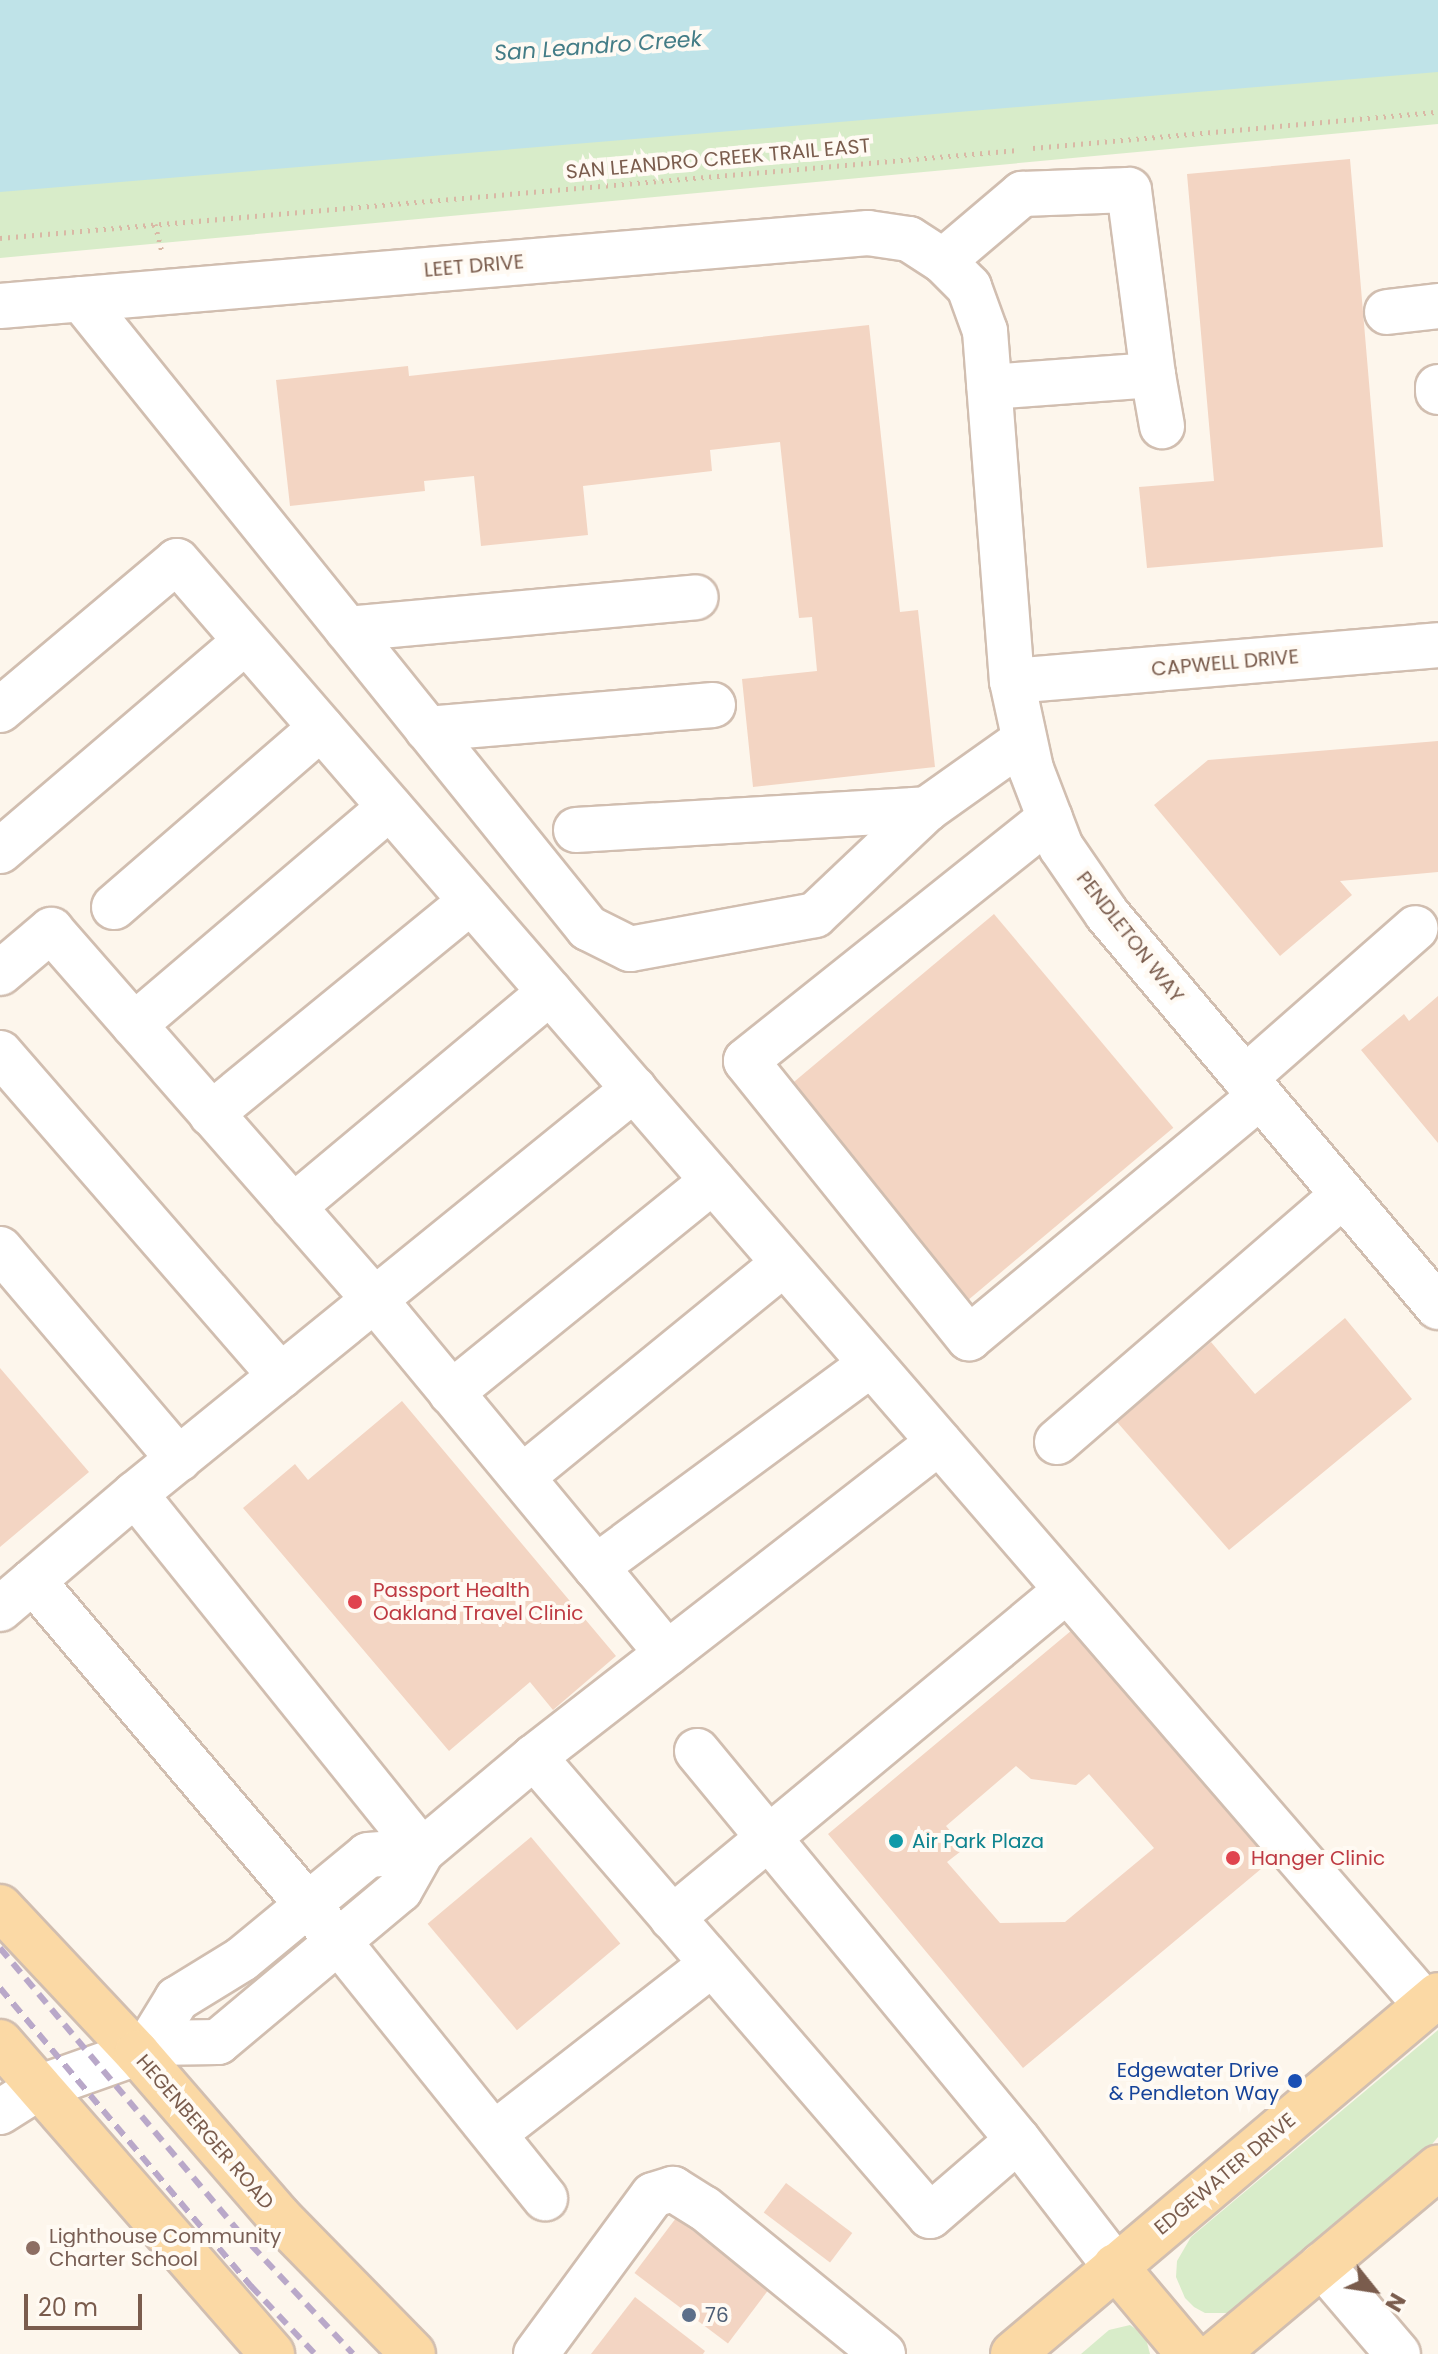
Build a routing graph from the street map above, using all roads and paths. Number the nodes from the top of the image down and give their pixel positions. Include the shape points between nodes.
1 (1438, 112) edge
2 (0, 238) edge
3 (943, 261) junction
4 (81, 299) junction
5 (0, 306) edge
6 (1438, 306) edge
7 (1387, 312) dead end
8 (1153, 375) junction
9 (989, 387) junction
10 (1162, 426) dead end
11 (696, 597) dead end
12 (347, 629) junction
13 (246, 641) junction
14 (1438, 645) edge
15 (1012, 681) junction
16 (713, 705) dead end
17 (0, 710) edge
18 (321, 728) junction
19 (427, 729) junction
20 (1024, 740) junction
21 (390, 807) junction
22 (927, 809) junction
23 (1050, 818) junction
24 (576, 830) dead end
25 (0, 851) edge
26 (471, 901) junction
27 (114, 907) dead end
28 (1416, 928) dead end
29 (0, 973) edge
30 (550, 992) junction
31 (134, 1025) junction
32 (0, 1053) edge
33 (1252, 1087) junction
34 (634, 1089) junction
35 (211, 1114) junction
36 (713, 1181) junction
37 (1343, 1195) junction
38 (293, 1207) junction
39 (0, 1249) edge
40 (784, 1263) junction
41 (375, 1300) junction
42 (1438, 1307) edge
43 (871, 1364) junction
44 (281, 1376) junction
45 (451, 1393) junction
46 (939, 1442) junction
47 (1057, 1442) dead end
48 (179, 1459) junction
49 (522, 1477) junction
50 (135, 1494) junction
51 (596, 1567) junction
52 (33, 1581) junction
53 (1067, 1590) junction
54 (0, 1609) edge
55 (667, 1653) junction
56 (697, 1751) dead end
57 (534, 1757) junction
58 (767, 1839) junction
59 (422, 1851) junction
60 (306, 1903) junction
61 (0, 1907) edge
62 (672, 1918) junction
63 (339, 1942) junction
64 (712, 1964) junction
65 (1432, 2000) edge
66 (0, 2042) edge
67 (143, 2048) junction
68 (38, 2088) junction
69 (0, 2112) edge
70 (495, 2133) junction
71 (1018, 2140) junction
72 (1438, 2168) edge
73 (545, 2198) dead end
74 (1322, 2265) junction
75 (1115, 2266) junction
76 (272, 2354) edge
77 (413, 2354) edge
78 (536, 2354) edge
79 (882, 2354) edge
80 (1013, 2354) edge
81 (1189, 2354) edge
82 (1216, 2354) edge
83 (1398, 2354) edge

1 - 2 path, SAN LEANDRO CREEK TRAIL EAST
3 - 4 street, LEET DRIVE via 909,239 868,233
3 - 8 street via 1022,194 1129,190
3 - 9 street, PENDLETON WAY via 969,287 985,331
4 - 5 street, LEET DRIVE
4 - 12 street
6 - 7 street
8 - 9 street
8 - 10 street
9 - 15 street, PENDLETON WAY
11 - 12 street
12 - 19 street
13 - 17 street via 177,561
13 - 18 street
13 - 25 street
14 - 15 street, CAPWELL DRIVE
15 - 20 street, PENDLETON WAY
16 - 19 street
18 - 21 street
18 - 27 street
19 - 22 street via 588,928 630,949 815,915
20 - 22 street
20 - 23 street, PENDLETON WAY
21 - 26 street
21 - 31 street
22 - 24 street
23 - 33 street, PENDLETON WAY via 1061,847 1107,914
23 - 33 street via 746,1061 969,1338
26 - 30 street
26 - 35 street
28 - 33 street
29 - 31 street via 51,930
30 - 34 street
30 - 38 street
31 - 35 street
32 - 44 street
33 - 37 street, PENDLETON WAY
34 - 36 street
34 - 41 street
35 - 38 street
36 - 40 street
36 - 45 street
37 - 42 street, PENDLETON WAY
37 - 47 street
38 - 41 street
39 - 48 street
40 - 43 street
40 - 49 street
41 - 44 street
41 - 45 street
43 - 46 street
43 - 51 street
44 - 48 street
45 - 49 street
46 - 53 street
46 - 55 street
48 - 50 street
49 - 51 street
50 - 52 street
50 - 59 street
51 - 55 street
52 - 54 street
52 - 60 street
53 - 58 street
53 - 65 street
55 - 57 street
56 - 58 street
57 - 59 street
57 - 62 street
58 - 62 street
58 - 71 street
59 - 60 street via 368,1855
59 - 63 street via 400,1890
60 - 63 street
60 - 67 street via 242,1959 177,1999
61 - 67 main road, HEGENBERGER ROAD
62 - 64 street
63 - 67 street via 218,2042
63 - 70 street
64 - 70 street
64 - 71 street via 930,2216
65 - 75 main road, EDGEWATER DRIVE
66 - 68 main road
67 - 68 street
67 - 77 main road, HEGENBERGER ROAD via 280,2218
68 - 69 street
68 - 76 main road
70 - 73 street
71 - 75 street
72 - 74 main road
74 - 82 main road
74 - 83 street
75 - 80 main road, EDGEWATER DRIVE
75 - 81 main road
78 - 79 street via 653,2195 673,2189 704,2208

